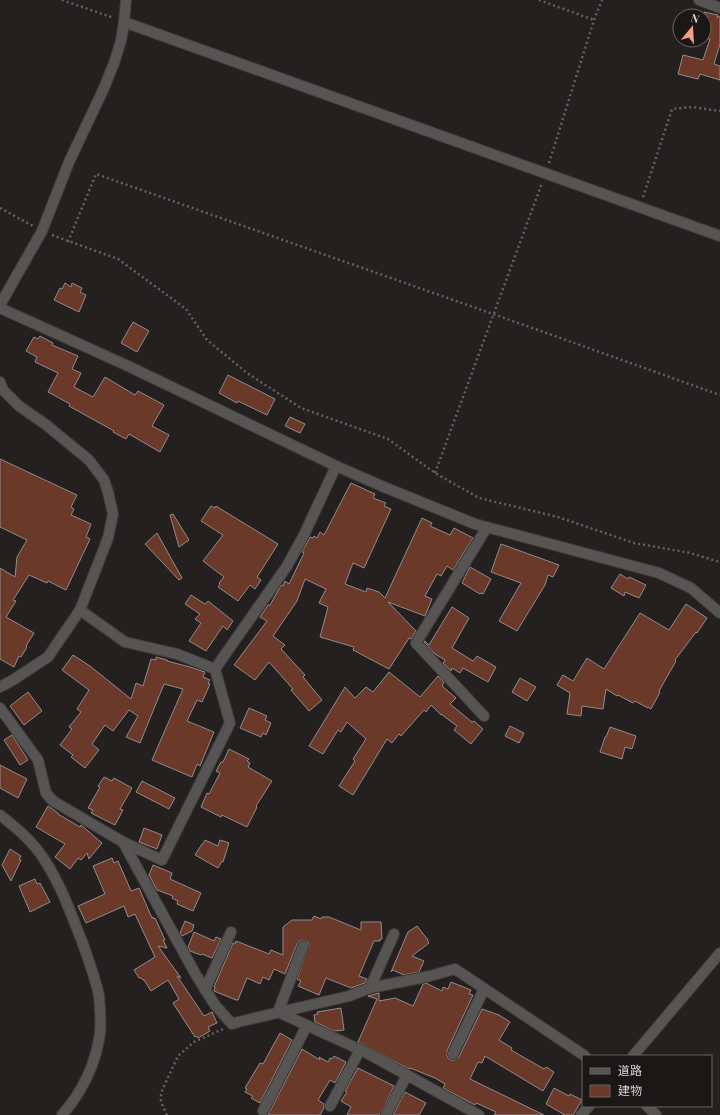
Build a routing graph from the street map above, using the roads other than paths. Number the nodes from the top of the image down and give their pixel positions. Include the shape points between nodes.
1 (126, 0) edge
2 (699, 0) edge
3 (720, 8) edge
4 (124, 22) junction
5 (720, 236) edge
6 (0, 305) edge
7 (0, 308) edge
8 (0, 382) edge
9 (336, 466) junction
10 (487, 527) junction
11 (80, 610) junction
12 (720, 613) edge
13 (215, 669) junction
14 (0, 687) edge
15 (0, 708) edge
16 (484, 716) dead end
17 (0, 815) edge
18 (123, 842) junction
19 (231, 932) dead end
20 (394, 934) dead end
21 (304, 946) dead end
22 (720, 954) edge
23 (370, 988) junction
24 (484, 989) junction
25 (205, 990) junction
26 (278, 1012) junction
27 (306, 1025) junction
28 (360, 1050) junction
29 (453, 1054) dead end
30 (583, 1055) edge
31 (634, 1055) edge
32 (407, 1075) junction
33 (330, 1106) dead end
34 (588, 1107) edge
35 (648, 1107) edge
36 (263, 1111) dead end
37 (62, 1115) edge
38 (386, 1115) edge
39 (479, 1115) edge
40 (581, 1115) edge
41 (656, 1115) edge

1 - 4 street
2 - 3 street
4 - 5 street
4 - 6 street via 114,63 69,162 42,231
7 - 9 street
8 - 11 street via 3,390 19,406 89,460 104,480 112,514 108,538
9 - 10 street
9 - 13 street via 287,566
10 - 12 street via 659,573 691,588
10 - 16 street via 416,643
11 - 13 street via 125,642 177,654
11 - 14 street via 48,657
13 - 18 street via 230,723 162,860
15 - 18 street via 38,760 46,793 53,801
17 - 37 street via 36,848 52,872 90,963 99,996 100,1032 93,1064 83,1085
18 - 25 street
19 - 25 street
20 - 23 street
21 - 26 street
22 - 31 street
23 - 24 street via 455,969
23 - 26 street via 349,996
24 - 29 street
24 - 30 street
25 - 26 street via 214,1006 232,1024
26 - 27 street
27 - 28 street
27 - 36 street
28 - 32 street
28 - 33 street
32 - 38 street
32 - 39 street
34 - 40 street
35 - 41 street

